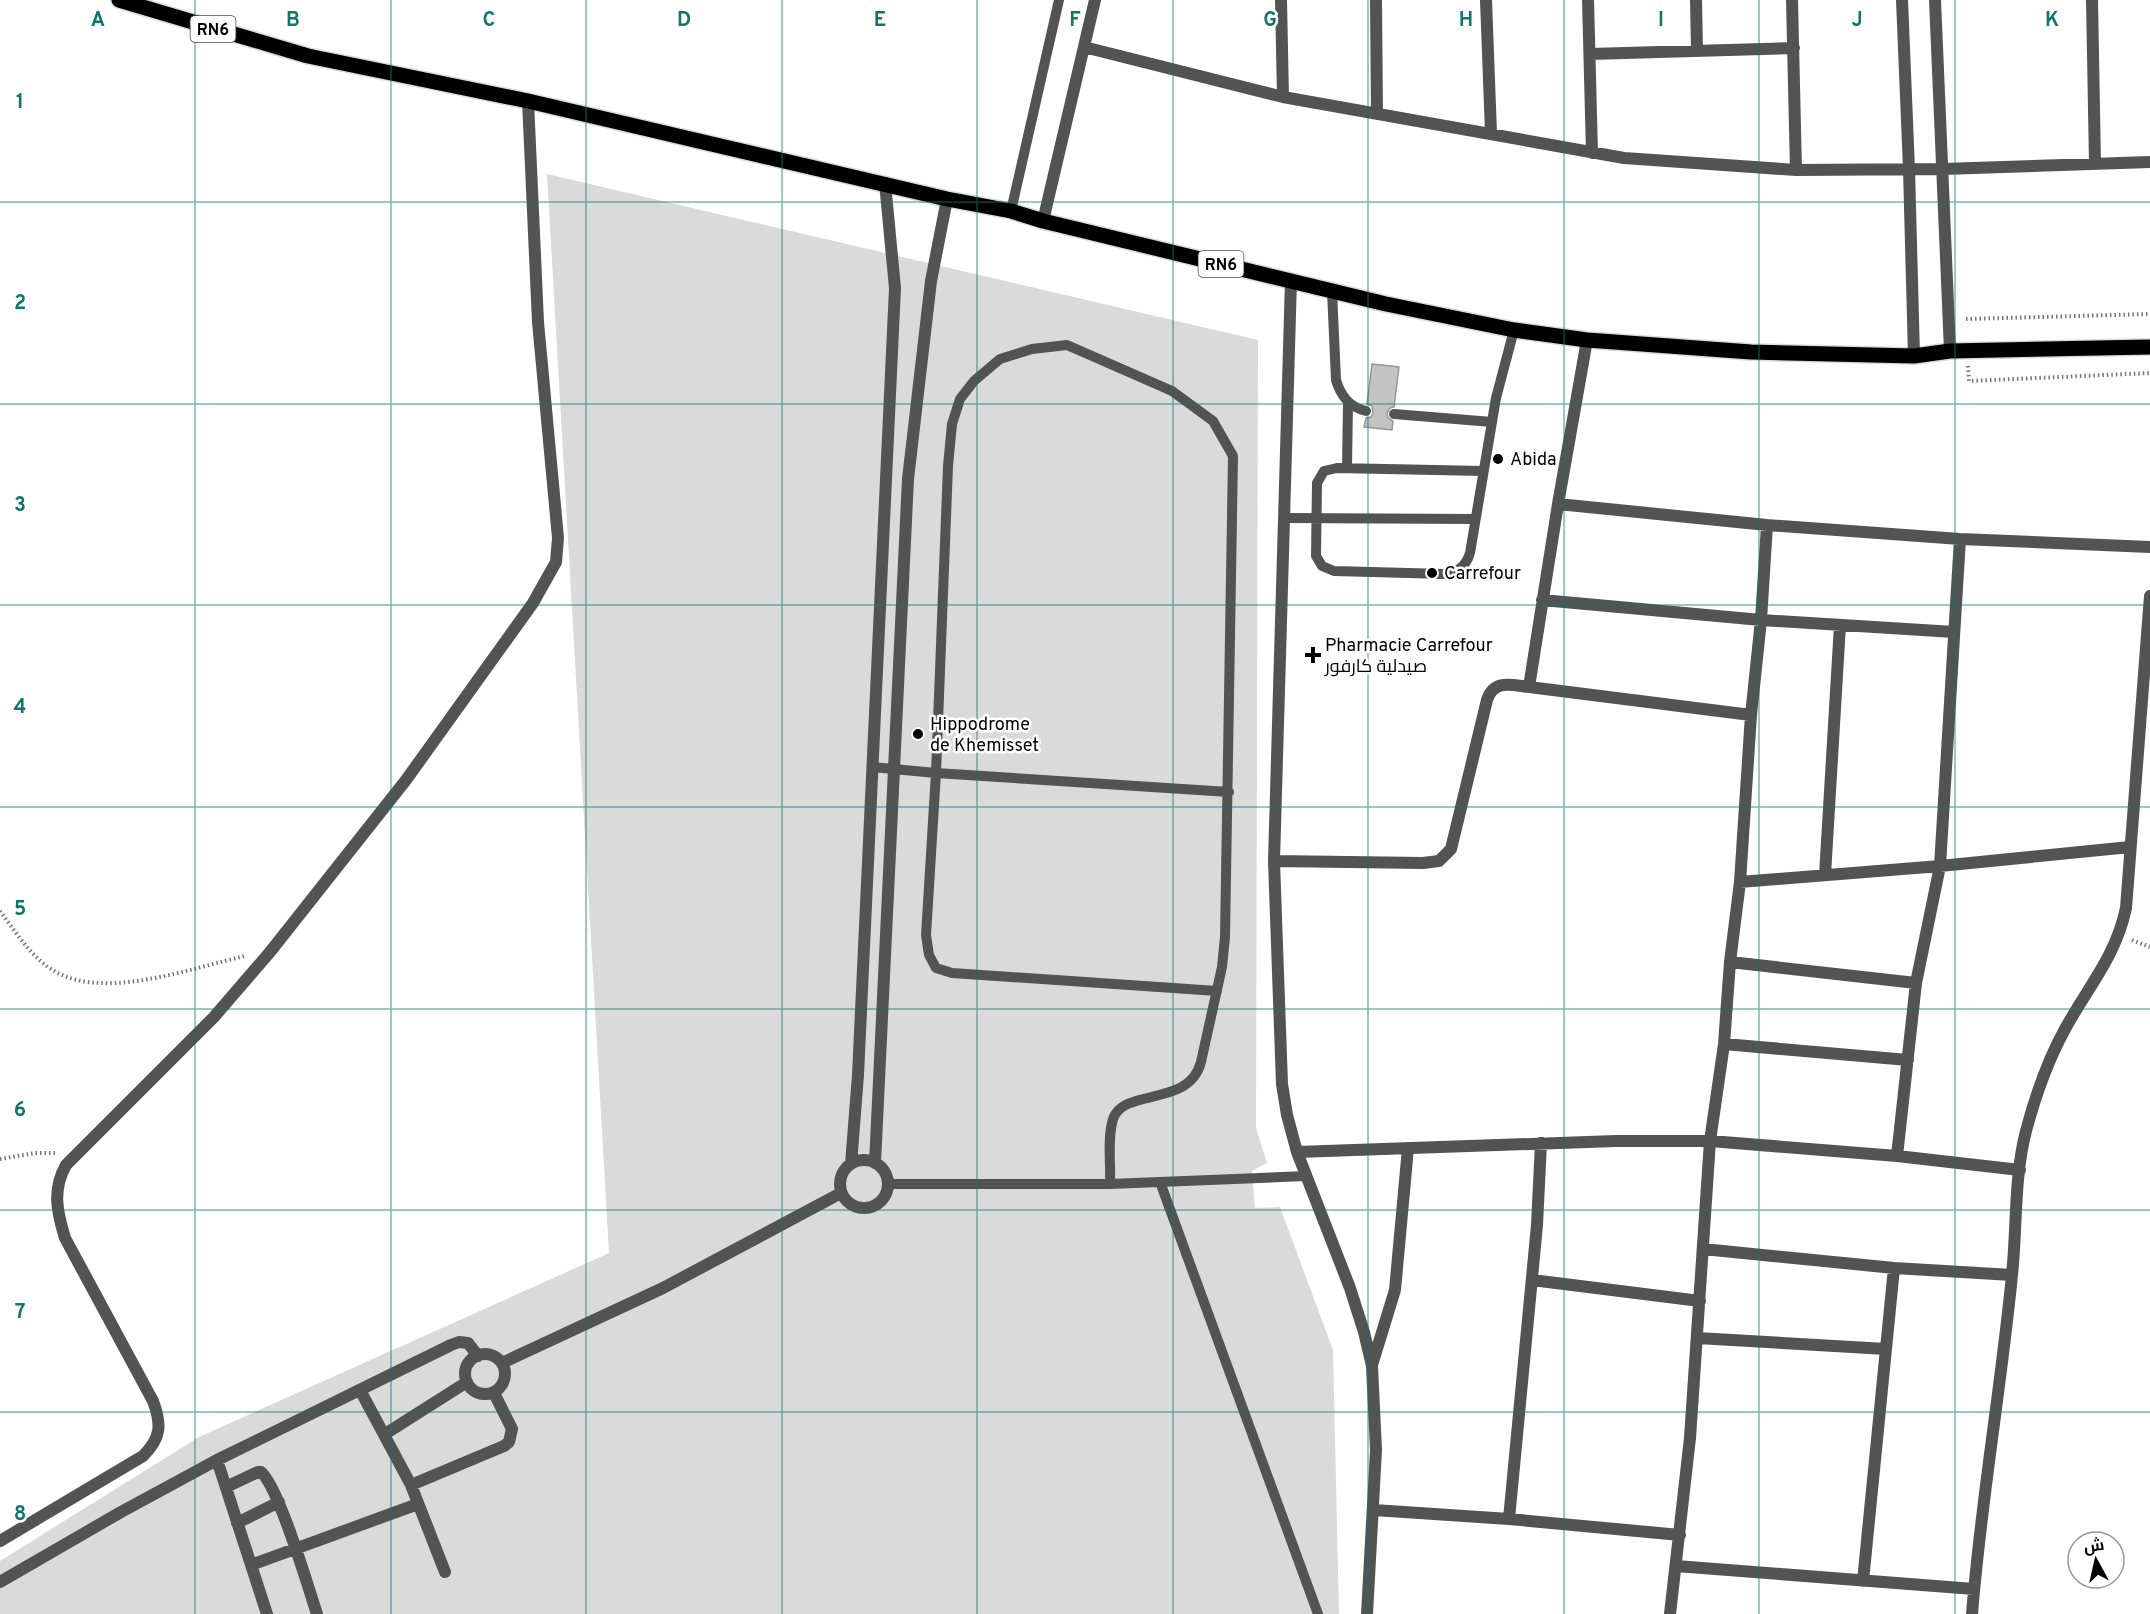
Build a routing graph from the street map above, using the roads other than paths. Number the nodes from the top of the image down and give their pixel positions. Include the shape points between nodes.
1 (119, 0) edge
2 (1059, 0) edge
3 (1095, 0) edge
4 (1281, 0) edge
5 (1376, 0) edge
6 (1486, 0) edge
7 (1588, 0) edge
8 (1696, 0) edge
9 (1792, 0) edge
10 (1902, 0) edge
11 (1935, 0) edge
12 (2092, 0) edge
13 (1084, 47) junction
14 (1794, 48) junction
15 (1697, 51) junction
16 (1590, 54) junction
17 (1283, 97) junction
18 (528, 101) junction
19 (1377, 114) junction
20 (1491, 133) junction
21 (1593, 153) junction
22 (2150, 162) edge
23 (2095, 163) junction
24 (1909, 169) junction
25 (1943, 169) junction
26 (1796, 170) junction
27 (885, 183) junction
28 (947, 199) junction
29 (1011, 211) junction
30 (1043, 221) junction
31 (1291, 280) junction
32 (1332, 291) junction
33 (1514, 330) junction
34 (1587, 340) junction
35 (2150, 347) edge
36 (1950, 351) junction
37 (1914, 356) junction
38 (1348, 403) junction
39 (1366, 411) dead end
40 (1394, 414) dead end
41 (1491, 422) junction
42 (1347, 468) junction
43 (1483, 471) junction
44 (1558, 504) junction
45 (1284, 518) junction
46 (1316, 518) junction
47 (1475, 519) junction
48 (1767, 525) junction
49 (1960, 539) junction
50 (2150, 547) edge
51 (2150, 596) edge
52 (1542, 600) junction
53 (1761, 620) junction
54 (1840, 625) junction
55 (1954, 632) junction
56 (1529, 687) junction
57 (1751, 715) junction
58 (872, 766) junction
59 (895, 769) junction
60 (936, 773) junction
61 (1229, 792) junction
62 (2130, 847) junction
63 (1274, 861) junction
64 (1940, 866) junction
65 (1825, 875) junction
66 (1740, 882) junction
67 (1730, 962) junction
68 (1916, 983) junction
69 (1216, 991) junction
70 (1724, 1044) junction
71 (1908, 1060) junction
72 (1710, 1141) junction
73 (1540, 1143) junction
74 (1408, 1148) junction
75 (1297, 1152) junction
76 (1897, 1156) junction
77 (875, 1163) junction
78 (851, 1164) junction
79 (2020, 1170) junction
80 (1306, 1176) junction
81 (1160, 1182) junction
82 (888, 1184) junction
83 (1110, 1184) junction
84 (841, 1193) junction
85 (1703, 1249) junction
86 (1894, 1268) junction
87 (2012, 1275) junction
88 (1532, 1280) junction
89 (1700, 1301) junction
90 (1697, 1338) junction
91 (1886, 1349) junction
92 (478, 1356) junction
93 (502, 1363) junction
94 (1372, 1366) junction
95 (467, 1382) junction
96 (360, 1390) junction
97 (494, 1393) junction
98 (385, 1434) junction
99 (217, 1460) junction
100 (411, 1485) junction
101 (226, 1487) junction
102 (279, 1502) junction
103 (418, 1504) junction
104 (1374, 1510) junction
105 (1509, 1519) junction
106 (237, 1523) junction
107 (1680, 1535) junction
108 (0, 1542) edge
109 (294, 1549) junction
110 (251, 1565) junction
111 (1676, 1566) junction
112 (445, 1572) dead end
113 (1863, 1581) junction
114 (0, 1582) edge
115 (1974, 1589) junction
116 (313, 1613) edge
117 (267, 1614) edge
118 (1318, 1614) edge
119 (1367, 1614) edge
120 (1670, 1614) edge
121 (1972, 1614) edge

1 - 18 main road, RN6 via 308,56
2 - 29 lane
3 - 13 street
4 - 17 street
5 - 19 street
6 - 20 street
7 - 16 street
8 - 15 street
9 - 14 street
10 - 24 street
11 - 25 street
12 - 23 street
13 - 17 street
13 - 30 street
14 - 15 street
14 - 26 street
15 - 16 street
16 - 21 street
17 - 19 street
18 - 27 main road, RN6
18 - 108 street via 538,321 558,538 556,562 533,603 433,745 270,952 214,1017 66,1165 58,1178 58,1217 65,1239 153,1401 159,1432 143,1456
19 - 20 street
20 - 21 street
21 - 26 street
22 - 23 street
23 - 25 street
24 - 25 street
24 - 26 street
24 - 37 street
25 - 36 street
27 - 28 main road, RN6
27 - 58 street via 895,288
28 - 29 main road, RN6
28 - 59 street via 931,281 908,479
29 - 30 main road, RN6
30 - 31 main road, RN6
31 - 32 main road, RN6
31 - 45 street
32 - 33 main road, RN6
32 - 38 lane via 1336,380
33 - 34 main road, RN6
33 - 41 lane
34 - 37 main road, RN6 via 1751,352
34 - 44 street
35 - 36 main road, RN6
36 - 37 main road, RN6
38 - 39 lane
38 - 42 lane
40 - 41 lane
41 - 43 lane
42 - 43 lane
42 - 46 lane via 1330,468 1320,476
43 - 47 lane
44 - 48 street
44 - 52 street
45 - 46 lane
45 - 63 street
46 - 47 lane
46 - 47 lane via 1316,556 1327,570 1445,574 1459,570 1468,560
48 - 49 street
48 - 53 street
49 - 50 street
49 - 55 street
51 - 62 street
52 - 53 street
52 - 56 street
53 - 54 street
53 - 57 street
54 - 55 street
54 - 65 street
55 - 64 street
56 - 57 street
56 - 63 street via 1505,684 1490,692 1451,849 1439,861
57 - 66 street
58 - 59 lane
58 - 78 street
59 - 60 lane
59 - 77 street
60 - 61 lane
60 - 61 lane via 952,424 960,399 1000,359 1032,349 1067,345 1172,391 1213,421 1233,456
60 - 69 lane via 926,935 936,968 952,973
61 - 69 lane via 1226,937
62 - 64 street
62 - 79 street via 2129,886 2120,935 2063,1032 2043,1079 2026,1131
63 - 75 street via 1282,1084
64 - 65 street
64 - 68 street
65 - 66 street
66 - 67 street
67 - 68 street
67 - 70 street
68 - 71 street
69 - 83 lane via 1196,1077 1184,1087 1117,1111 1113,1120
70 - 71 street
70 - 72 street
71 - 76 street
72 - 73 street
72 - 76 street
72 - 85 street
73 - 74 street
73 - 88 street
74 - 75 street
74 - 94 street via 1395,1290
75 - 80 street
76 - 79 street
77 - 78 street
77 - 82 street via 885,1172
78 - 84 street via 841,1177
79 - 87 street
80 - 81 lane
80 - 94 street via 1350,1288
81 - 83 lane
81 - 118 lane
82 - 83 lane
82 - 84 street via 881,1202 869,1208 855,1207
84 - 93 street via 663,1288
85 - 86 street
85 - 89 street
86 - 87 street
86 - 91 street
87 - 115 street
88 - 89 street
88 - 105 street
89 - 90 street
90 - 91 street
90 - 107 street
91 - 113 street
92 - 93 street via 491,1355
92 - 95 street via 467,1367
92 - 96 street via 468,1343 459,1342
93 - 97 street via 504,1383
94 - 104 street
95 - 97 street via 475,1392
95 - 98 street
96 - 98 street
96 - 99 street
97 - 100 street via 512,1429 509,1442
98 - 100 street
99 - 101 street
99 - 114 street
100 - 103 street
101 - 102 street via 260,1472
101 - 106 street
102 - 106 street
102 - 109 street
103 - 109 street
103 - 112 street
104 - 105 street
104 - 119 street
105 - 107 street
106 - 110 street
107 - 111 street
109 - 110 street
109 - 116 street
110 - 117 street
111 - 113 street
111 - 120 street
113 - 115 street
115 - 121 street

